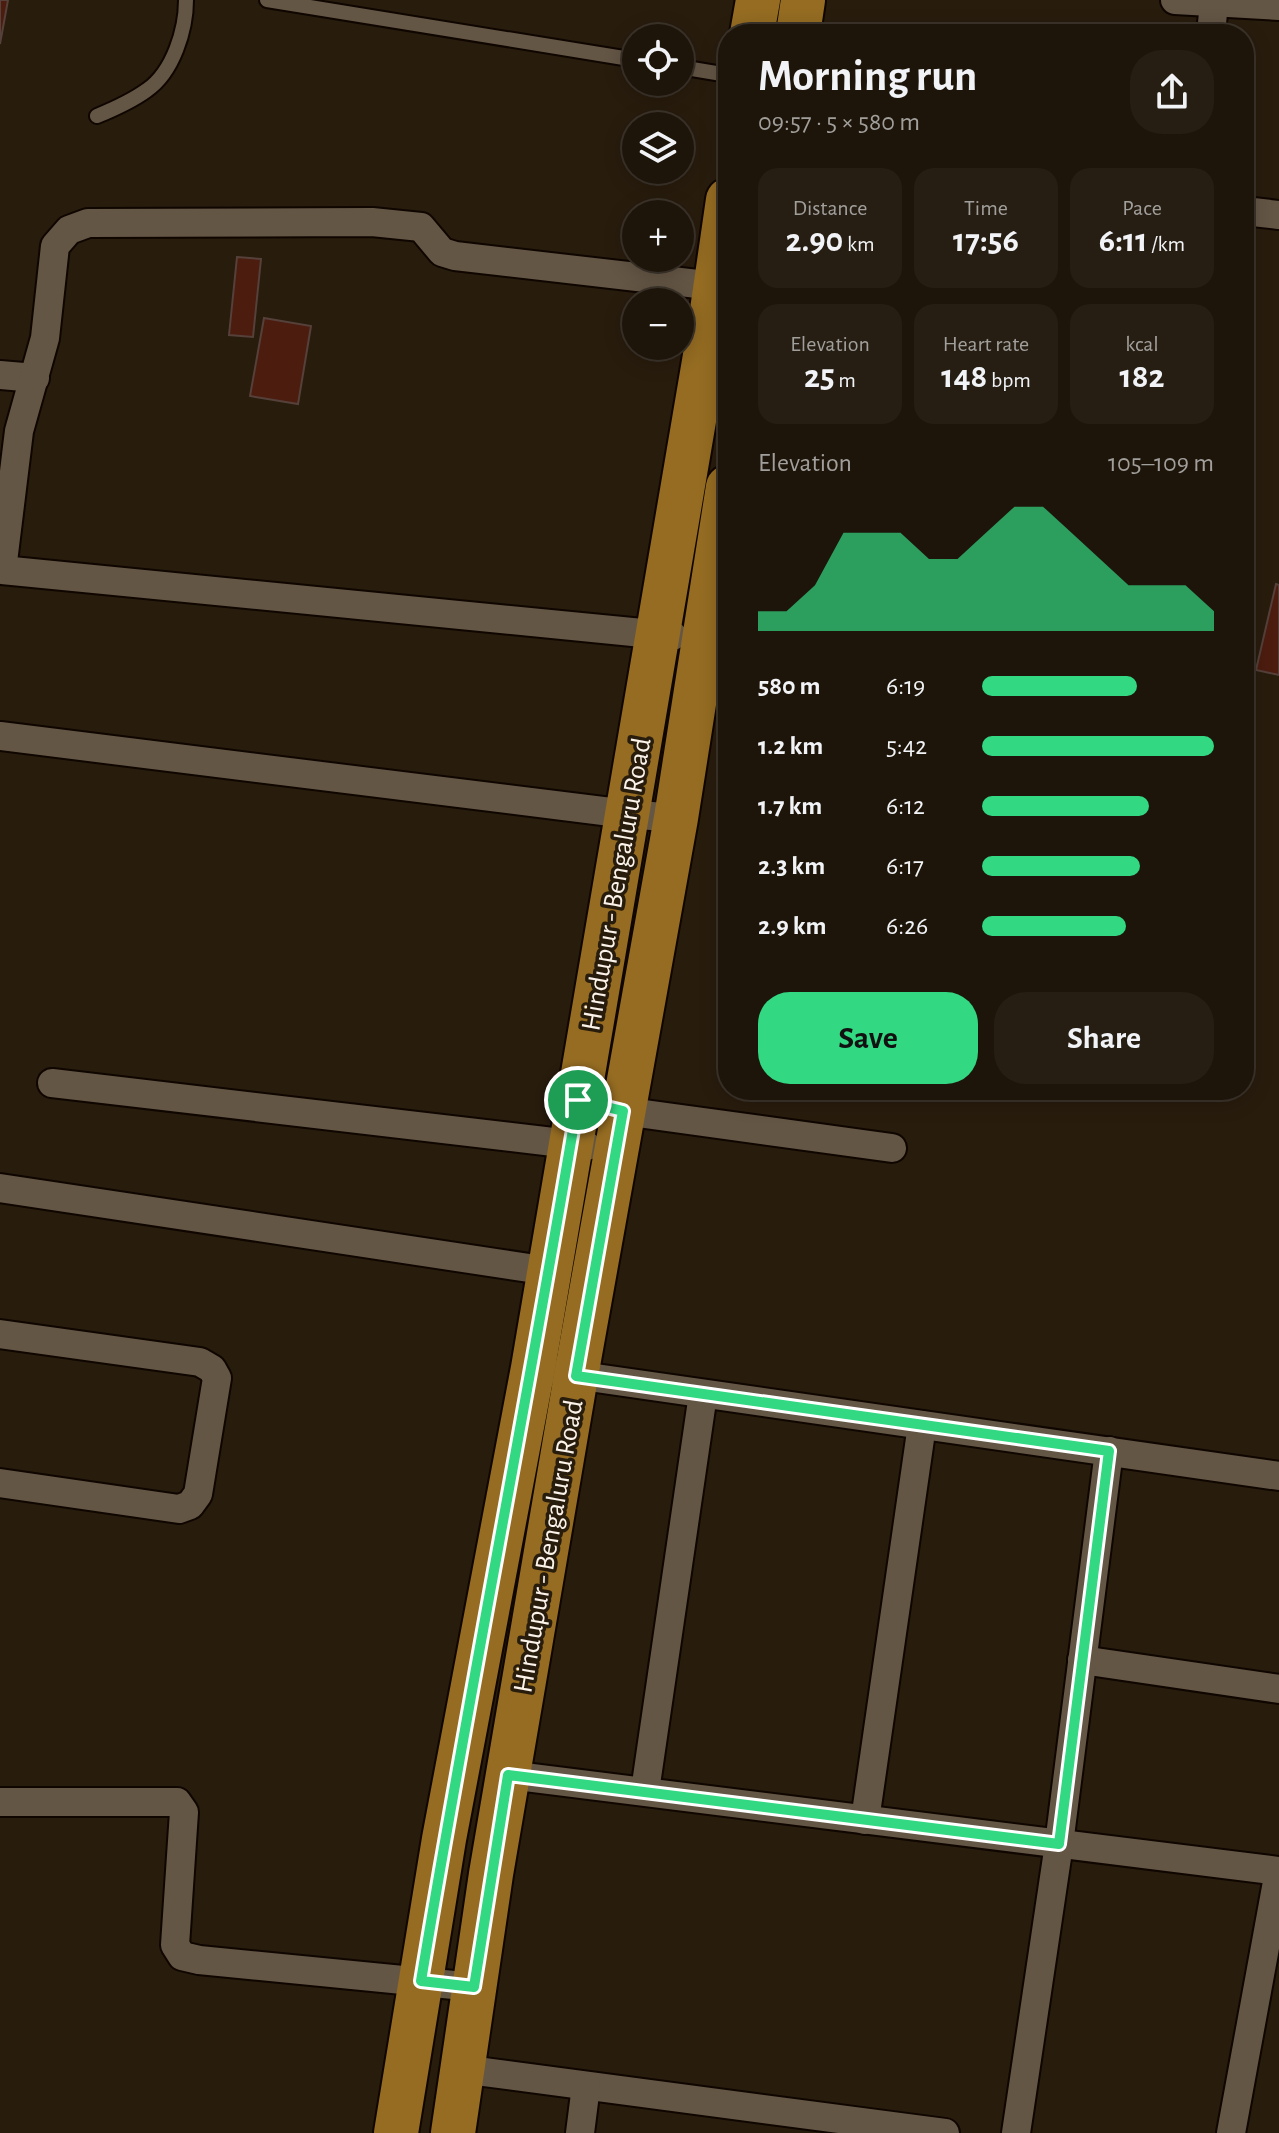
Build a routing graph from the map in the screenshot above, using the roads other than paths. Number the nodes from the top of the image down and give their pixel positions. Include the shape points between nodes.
1 (186, 0) edge
2 (267, 0) edge
3 (758, 0) edge
4 (803, 0) edge
5 (1175, 0) edge
6 (1214, 2) junction
7 (1279, 6) edge
8 (754, 24) edge
9 (799, 24) edge
10 (1212, 24) edge
11 (622, 58) edge
12 (694, 69) edge
13 (718, 73) edge
14 (97, 116) dead end
15 (1254, 212) edge
16 (1279, 215) edge
17 (718, 266) edge
18 (715, 286) junction
19 (0, 375) edge
20 (35, 378) junction
21 (718, 550) edge
22 (1, 574) edge
23 (657, 634) junction
24 (704, 639) junction
25 (0, 736) edge
26 (627, 814) junction
27 (676, 818) junction
28 (52, 1083) dead end
29 (578, 1100) junction
30 (620, 1131) junction
31 (571, 1143) junction
32 (892, 1148) dead end
33 (0, 1188) edge
34 (549, 1271) junction
35 (0, 1334) edge
36 (533, 1368) junction
37 (576, 1376) junction
38 (703, 1394) junction
39 (922, 1425) junction
40 (1109, 1451) junction
41 (1279, 1476) edge
42 (0, 1483) edge
43 (1082, 1660) junction
44 (1279, 1689) edge
45 (508, 1775) junction
46 (645, 1791) junction
47 (0, 1802) edge
48 (865, 1820) junction
49 (1059, 1844) junction
50 (1279, 1871) edge
51 (421, 1981) junction
52 (474, 1987) junction
53 (461, 2069) junction
54 (586, 2086) junction
55 (808, 2124) edge
56 (396, 2133) edge
57 (453, 2133) edge
58 (580, 2133) edge
59 (945, 2133) edge
60 (1016, 2133) edge
61 (1231, 2133) edge

1 - 14 lane via 171,63 151,88
2 - 11 lane
3 - 8 main road
4 - 9 main road
5 - 6 street
6 - 7 street
6 - 10 street
12 - 13 lane
15 - 16 street
17 - 18 main road, Hindupur - Bengaluru Road
18 - 20 street via 455,256 442,252 421,227 396,224 88,223 69,230 55,246
18 - 23 main road, Hindupur - Bengaluru Road
19 - 20 street
20 - 22 street via 19,431
21 - 24 main road, Hindupur - Bengaluru Road
22 - 23 street
23 - 24 street
23 - 26 main road, Hindupur - Bengaluru Road
24 - 27 main road, Hindupur - Bengaluru Road
25 - 26 street
26 - 27 street
26 - 29 main road, Hindupur - Bengaluru Road
27 - 30 main road, Hindupur - Bengaluru Road
28 - 31 street
29 - 30 street
29 - 31 main road, Hindupur - Bengaluru Road
30 - 31 street
30 - 32 street
30 - 37 main road, Hindupur - Bengaluru Road
31 - 34 main road, Hindupur - Bengaluru Road
33 - 34 street
34 - 36 main road, Hindupur - Bengaluru Road
35 - 42 street via 200,1362 217,1378 198,1494 190,1505 179,1509
36 - 37 street
36 - 51 main road, Hindupur - Bengaluru Road
37 - 38 street
37 - 45 main road, Hindupur - Bengaluru Road
38 - 39 street
38 - 46 street
39 - 40 street
39 - 48 street
40 - 41 street
40 - 43 street
43 - 44 street
43 - 49 street
45 - 46 street
45 - 52 main road, Hindupur - Bengaluru Road
46 - 48 street
47 - 51 street via 177,1802 184,1812 175,1945 182,1956
48 - 49 street
49 - 50 street
49 - 60 street
50 - 61 street
51 - 52 street
51 - 56 main road, Hindupur - Bengaluru Road
52 - 53 main road, Hindupur - Bengaluru Road
53 - 54 street
53 - 57 main road, Hindupur - Bengaluru Road
54 - 55 street
54 - 58 street
55 - 59 street

